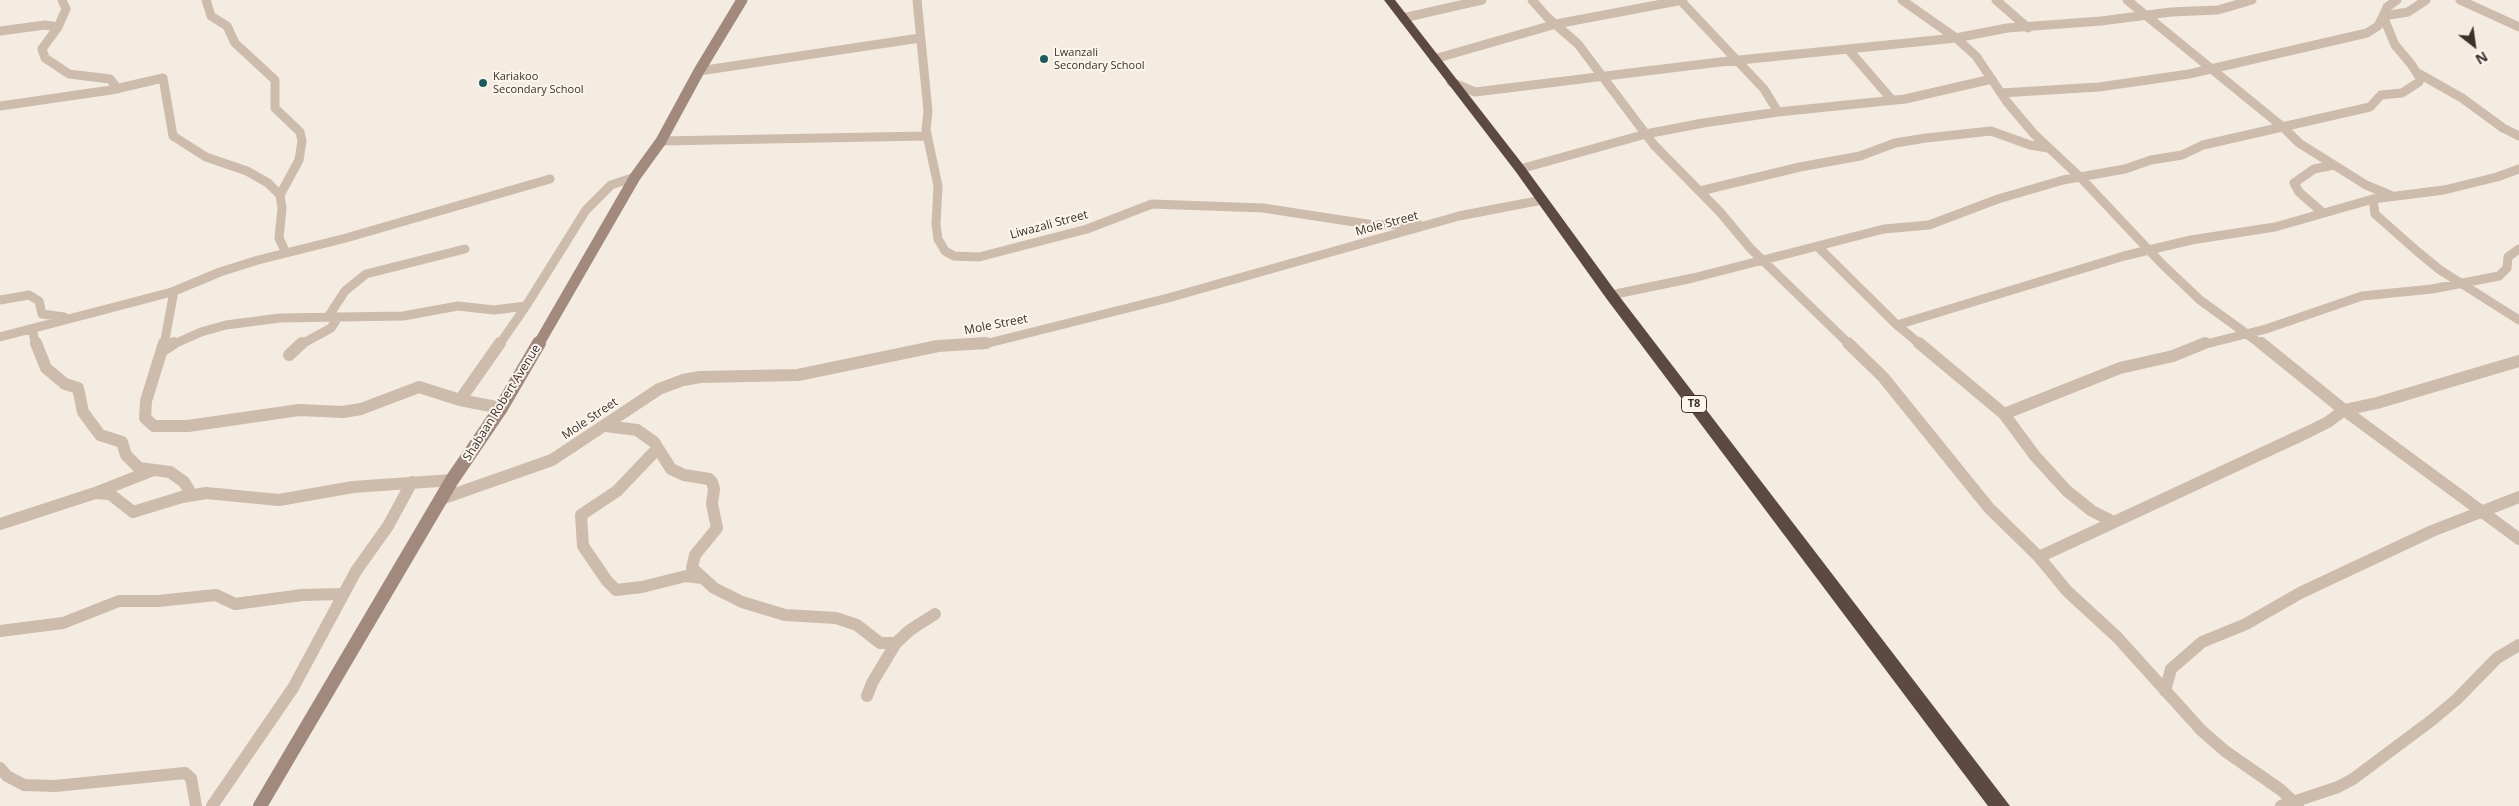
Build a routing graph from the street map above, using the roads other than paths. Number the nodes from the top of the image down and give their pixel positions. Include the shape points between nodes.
1 (62, 0) edge
2 (206, 0) edge
3 (742, 0) edge
4 (917, 0) edge
5 (1389, 0) edge
6 (1482, 0) edge
7 (1532, 0) edge
8 (1681, 0) edge
9 (1902, 0) edge
10 (1996, 0) edge
11 (2127, 0) edge
12 (2252, 0) edge
13 (2397, 0) edge
14 (2426, 0) edge
15 (2460, 0) edge
16 (2144, 15) junction
17 (2496, 15) junction
18 (2383, 16) junction
19 (1403, 18) junction
20 (2519, 22) edge
21 (1556, 24) junction
22 (58, 26) junction
23 (2519, 27) edge
24 (2028, 28) junction
25 (0, 31) edge
26 (920, 38) junction
27 (1956, 38) junction
28 (1848, 49) junction
29 (1434, 59) junction
30 (1740, 61) junction
31 (2212, 69) junction
32 (699, 71) junction
33 (2416, 72) junction
34 (1604, 78) junction
35 (1992, 78) junction
36 (1450, 82) junction
37 (118, 89) junction
38 (2001, 93) junction
39 (1892, 100) junction
40 (0, 106) edge
41 (1778, 112) junction
42 (2284, 128) junction
43 (1646, 134) junction
44 (927, 136) junction
45 (2519, 136) edge
46 (661, 141) junction
47 (2048, 148) junction
48 (2334, 165) junction
49 (2519, 169) edge
50 (1520, 170) junction
51 (635, 177) junction
52 (2081, 178) junction
53 (550, 179) dead end
54 (1700, 191) junction
55 (280, 194) junction
56 (2394, 196) junction
57 (1542, 200) junction
58 (2372, 200) junction
59 (2322, 212) junction
60 (1442, 223) junction
61 (1818, 247) junction
62 (2519, 248) edge
63 (465, 249) dead end
64 (2151, 250) junction
65 (286, 253) junction
66 (1762, 260) junction
67 (2460, 283) junction
68 (174, 292) junction
69 (1610, 295) junction
70 (0, 300) edge
71 (526, 306) junction
72 (333, 317) junction
73 (78, 318) junction
74 (2519, 320) edge
75 (1897, 325) junction
76 (32, 329) junction
77 (2249, 334) junction
78 (0, 337) edge
79 (163, 350) junction
80 (289, 355) dead end
81 (2519, 361) edge
82 (460, 400) junction
83 (501, 408) junction
84 (2344, 410) junction
85 (2004, 414) junction
86 (606, 426) junction
87 (657, 449) junction
88 (154, 470) junction
89 (452, 480) junction
90 (412, 482) junction
91 (95, 493) junction
92 (188, 495) junction
93 (2519, 497) edge
94 (441, 499) junction
95 (2482, 512) junction
96 (2112, 521) junction
97 (0, 524) edge
98 (2519, 539) edge
99 (2039, 556) junction
100 (702, 578) junction
101 (343, 594) junction
102 (935, 614) dead end
103 (0, 631) edge
104 (896, 643) junction
105 (2519, 645) edge
106 (2165, 691) junction
107 (868, 696) dead end
108 (0, 768) edge
109 (2291, 804) edge
110 (196, 806) edge
111 (212, 806) edge
112 (260, 806) edge
113 (2000, 806) edge

1 - 22 street via 66,9
2 - 55 street via 212,16 227,26 235,42 274,80 275,108 300,132 299,160
3 - 32 street, Shabaan Robert Avenue
4 - 26 street, Liwazali Street
5 - 19 highway, T8
6 - 19 street
7 - 21 street
8 - 21 street
8 - 30 street
9 - 27 street
10 - 24 street
11 - 16 street
12 - 16 street via 2218,10
13 - 18 street via 2387,7
14 - 18 street via 2408,12
15 - 17 street
16 - 24 street
16 - 31 street
17 - 20 street
17 - 23 street
18 - 31 street via 2378,26 2367,34
18 - 33 street via 2395,45
19 - 29 highway, T8
21 - 29 street
21 - 34 street via 1578,44
22 - 25 street
22 - 37 street via 42,49 45,58 69,74 110,79
24 - 27 street via 2007,28
26 - 32 street
26 - 44 street, Liwazali Street via 928,111
27 - 28 street
27 - 35 street via 1976,56
28 - 30 street
28 - 39 street
29 - 36 highway, T8
30 - 34 street
30 - 41 street via 1764,89
31 - 38 street via 2099,87
31 - 42 street
32 - 46 street, Shabaan Robert Avenue
33 - 42 street via 2420,78 2417,84 2400,94 2381,95 2370,107
33 - 45 street
34 - 36 street via 1475,92
34 - 43 street
35 - 38 street
35 - 39 street
36 - 50 highway, T8
37 - 40 street
37 - 55 street via 164,79 173,136 206,157 247,171
38 - 47 street via 2019,119
39 - 41 street
41 - 43 street
42 - 48 street via 2299,143
42 - 52 street via 2203,145 2182,155
43 - 50 street
43 - 54 street
44 - 46 street
44 - 60 street, Liwazali Street via 938,186 938,239 945,251 954,256 979,257 1087,229 1152,204 1263,208 1374,225
46 - 51 street, Shabaan Robert Avenue
47 - 52 street
47 - 54 street via 1991,131 1926,138
48 - 56 street via 2366,186
48 - 59 street via 2314,169 2294,182 2299,192
49 - 56 street via 2444,190
50 - 57 highway, T8
51 - 71 street via 611,185 586,210
51 - 83 street, Shabaan Robert Avenue
52 - 61 street via 1998,199 1929,225 1884,229
52 - 64 street
53 - 65 street
54 - 66 street
55 - 65 street via 279,238
56 - 58 street
57 - 60 street, Mole Street via 1459,216
57 - 69 highway, T8
58 - 59 street
58 - 67 street via 2373,210 2379,219
59 - 64 street via 2268,229 2191,240
60 - 86 street, Mole Street via 979,345 938,346 798,375 683,380 659,389
61 - 66 street
61 - 75 street
62 - 67 street via 2508,257 2507,268 2499,276
63 - 72 street via 366,274 345,291
64 - 75 street
64 - 77 street via 2200,300
65 - 68 street via 220,272
66 - 69 street
66 - 99 street via 1883,377 1988,508
67 - 74 street
67 - 77 street via 2362,296
68 - 73 street
68 - 79 street
69 - 113 highway, T8
70 - 73 street via 29,295 39,301 43,315
71 - 72 street via 494,310 458,306 403,316
71 - 82 street
72 - 79 street via 280,318 226,325 189,335
72 - 80 street via 330,328 304,341
73 - 76 street
75 - 85 street
76 - 78 street
76 - 88 street via 46,368 65,384 78,388 83,412 92,426 105,438 122,442 126,455 139,468
77 - 84 street
77 - 85 street via 2120,368
79 - 82 street via 146,401 145,414 147,421 163,428 300,410 343,412 361,409 419,387
81 - 84 street via 2377,404
82 - 83 street
83 - 89 street, Shabaan Robert Avenue
84 - 95 street
84 - 96 street via 2308,432
85 - 96 street via 2035,456 2067,491 2092,512
86 - 87 street via 637,430 651,439
86 - 94 street, Mole Street via 542,464
87 - 100 street via 667,466 675,472 709,478 714,485 712,504 717,528 692,563 693,570
87 - 100 street via 618,490 581,515 583,546 616,590 686,576
88 - 91 street
88 - 92 street via 170,472 184,482
89 - 90 street
89 - 94 street, Shabaan Robert Avenue
90 - 92 street via 354,487 280,500 220,493
90 - 101 street via 388,526
91 - 92 street via 110,494 133,512
91 - 97 street
93 - 95 street
94 - 112 street, Shabaan Robert Avenue
95 - 98 street
95 - 106 street via 2424,535 2300,594 2246,624 2202,642 2171,669
96 - 99 street
99 - 106 street via 2067,591 2112,632
100 - 104 street via 742,602 785,615 836,618 857,626 880,643
101 - 103 street via 235,604 216,594 158,601 119,601 63,623
101 - 111 street via 293,688
102 - 104 street
104 - 107 street via 872,683
105 - 109 street via 2497,658 2457,700 2353,779
106 - 109 street via 2201,730 2281,790
108 - 110 street via 24,785 55,786 184,773 191,778

